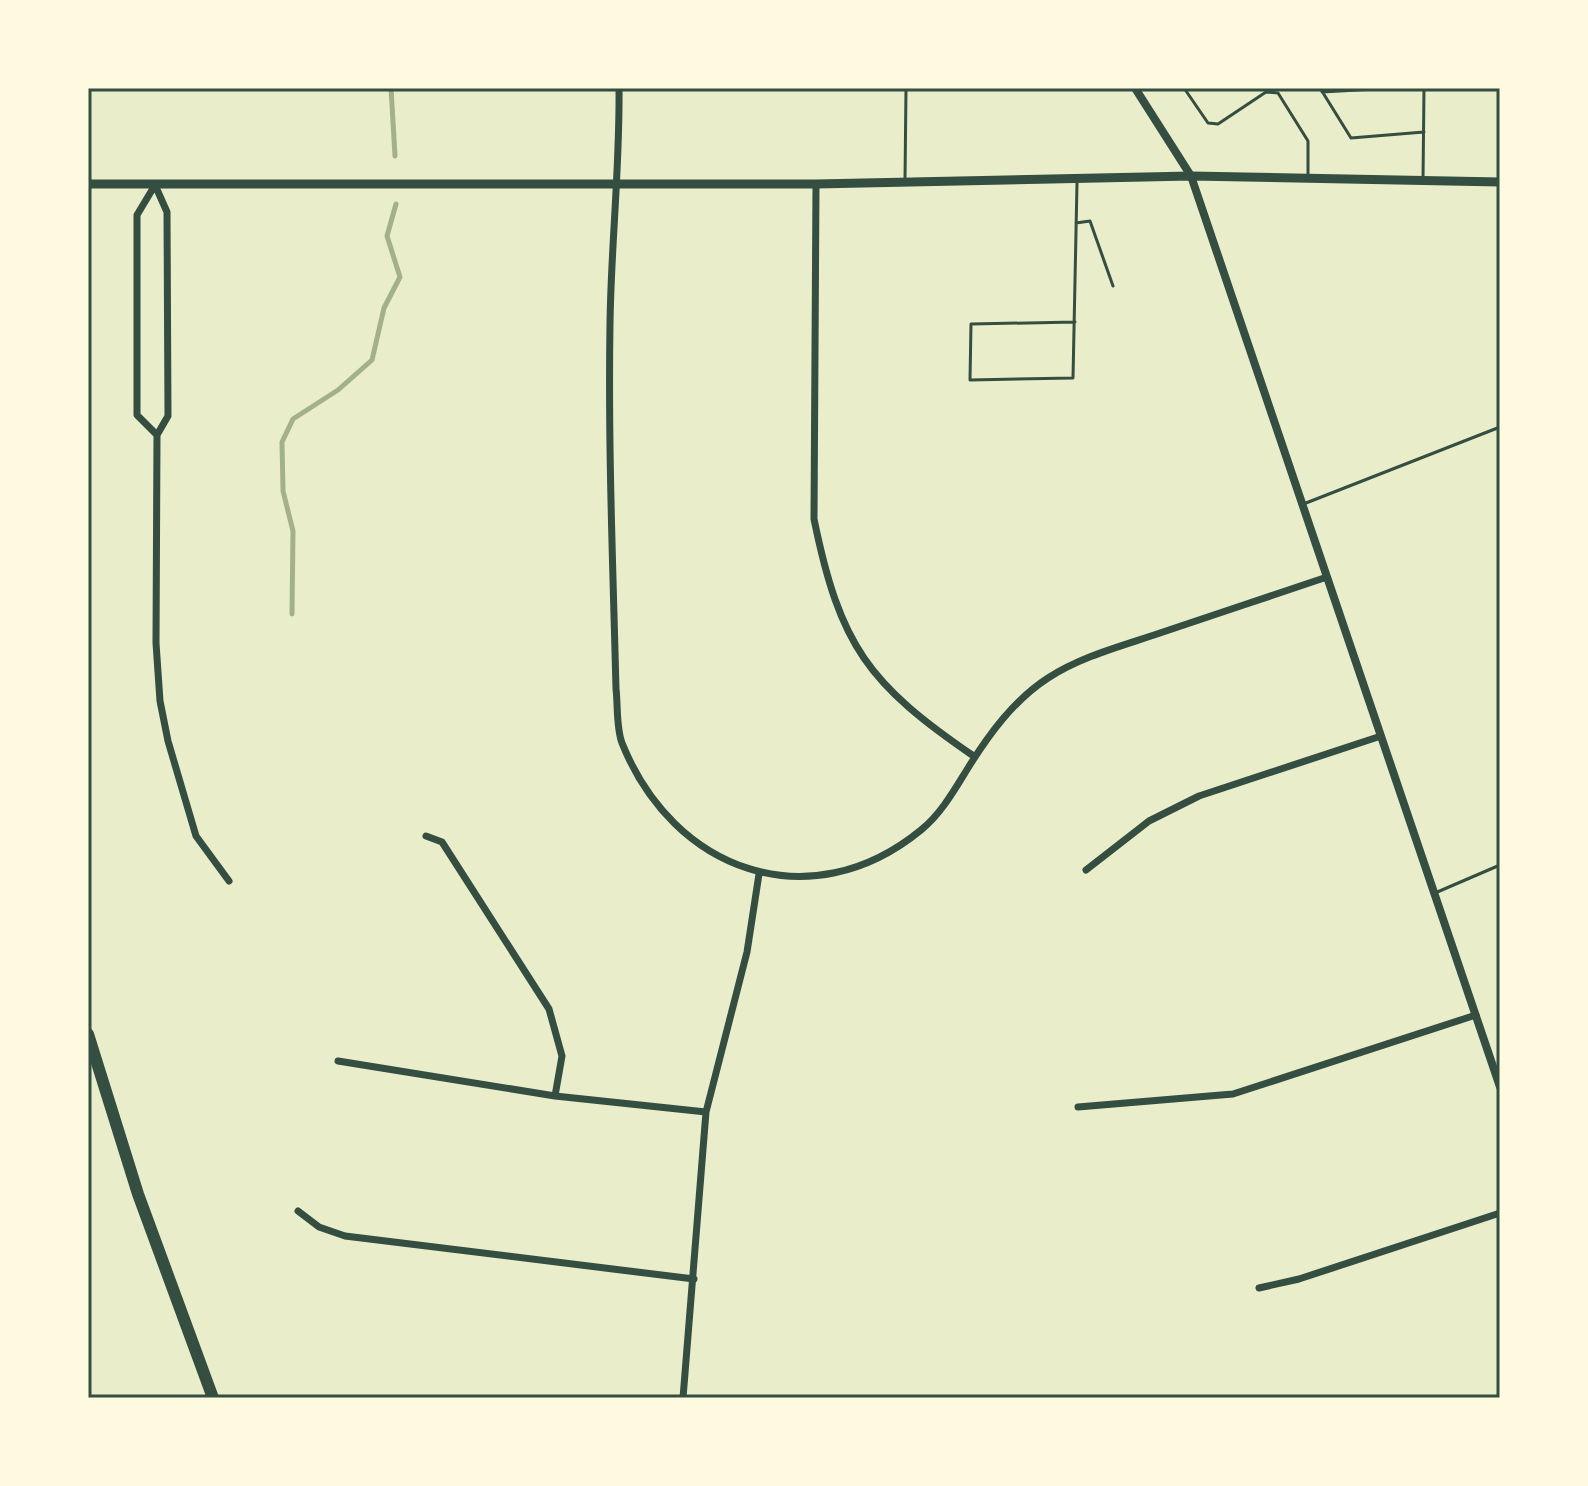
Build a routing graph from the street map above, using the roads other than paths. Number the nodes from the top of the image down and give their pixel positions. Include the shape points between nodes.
1 (619, 88) edge
2 (906, 88) edge
3 (1135, 88) edge
4 (1184, 88) edge
5 (1393, 88) edge
6 (1424, 88) edge
7 (1321, 90) edge
8 (1424, 132) junction
9 (1191, 176) junction
10 (1308, 178) junction
11 (1077, 179) junction
12 (1423, 180) junction
13 (614, 182) junction
14 (905, 182) junction
15 (1500, 182) edge
16 (88, 184) edge
17 (816, 184) junction
18 (155, 185) junction
19 (1076, 223) junction
20 (1113, 286) dead end
21 (1075, 322) junction
22 (1500, 427) edge
23 (157, 435) junction
24 (1302, 504) junction
25 (1327, 577) junction
26 (1381, 736) junction
27 (975, 757) junction
28 (426, 836) dead end
29 (1500, 865) edge
30 (1086, 870) dead end
31 (759, 874) junction
32 (229, 881) dead end
33 (1435, 893) junction
34 (1476, 1015) junction
35 (88, 1034) edge
36 (338, 1061) dead end
37 (1500, 1085) edge
38 (555, 1096) junction
39 (1078, 1107) dead end
40 (706, 1112) junction
41 (298, 1211) dead end
42 (1500, 1213) edge
43 (694, 1279) junction
44 (1259, 1288) dead end
45 (213, 1398) edge
46 (683, 1398) edge

1 - 13 street via 620,150
2 - 14 lane
3 - 9 street
4 - 10 lane via 1208,123 1218,124 1266,92 1278,93 1308,141
5 - 7 lane
6 - 8 lane
7 - 8 lane via 1351,138
8 - 12 lane
9 - 10 main road
9 - 11 main road
9 - 24 street
10 - 12 main road
11 - 14 main road
11 - 19 lane
12 - 15 main road
13 - 17 main road
13 - 18 main road
13 - 31 street via 610,326 621,740 667,817 704,850
14 - 17 main road
16 - 18 main road
17 - 27 street via 814,505 825,571 849,639 872,671 905,706
18 - 23 street via 167,212 168,416
18 - 23 street via 137,215 137,415
19 - 20 lane via 1090,221
19 - 21 lane
21 - 21 lane via 1073,378 970,380 971,324
22 - 24 lane
23 - 32 street via 160,701 196,836
24 - 25 street
25 - 26 street
25 - 27 street via 1067,667 1024,696
26 - 30 street via 1199,796 1149,821
26 - 33 street
27 - 31 street via 931,820 899,846 862,865 825,875
28 - 38 street via 442,842 549,1009 562,1056
29 - 33 lane
31 - 40 street via 747,952
33 - 34 street
34 - 37 street
34 - 39 street via 1233,1094
35 - 45 highway via 138,1194
36 - 38 street
38 - 40 street
40 - 43 street
41 - 43 street via 319,1227 345,1236
42 - 44 street
43 - 46 street

